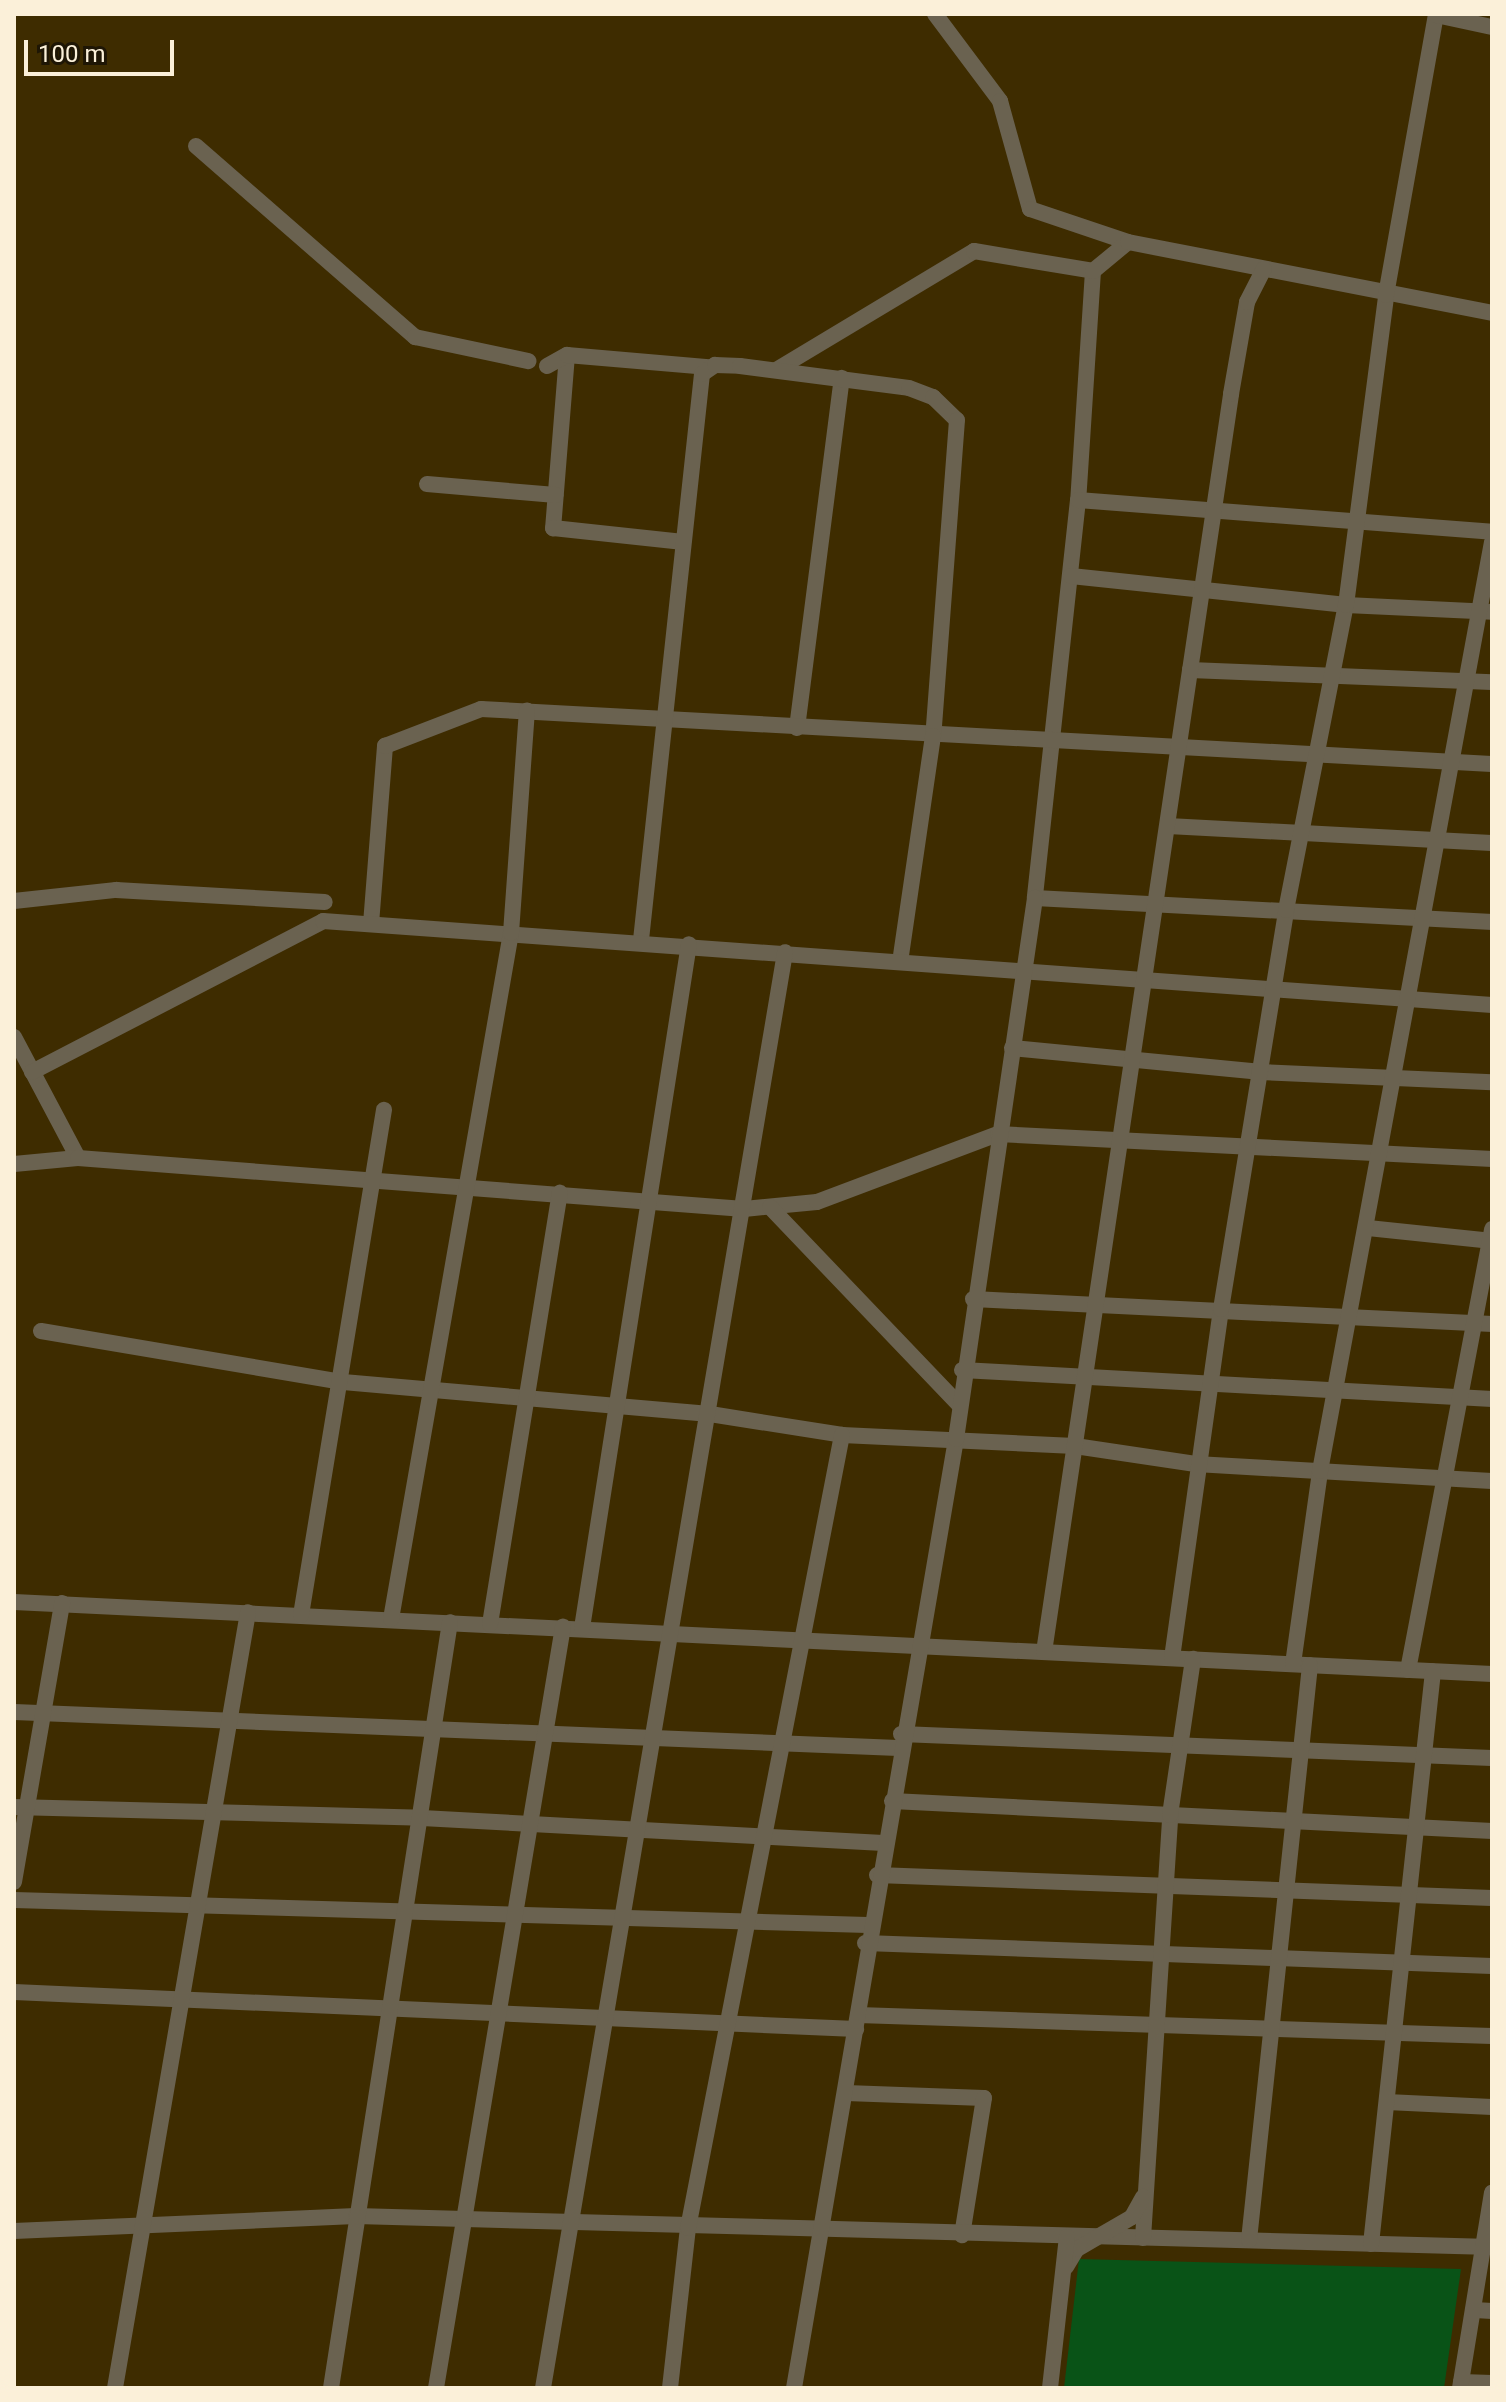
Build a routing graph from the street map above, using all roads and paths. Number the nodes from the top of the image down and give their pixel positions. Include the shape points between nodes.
1 (935, 14) edge
2 (1492, 27) edge
3 (196, 146) dead end
4 (1128, 242) junction
5 (1264, 269) junction
6 (1093, 271) junction
7 (1386, 295) junction
8 (1492, 313) edge
9 (567, 355) junction
10 (528, 361) dead end
11 (547, 366) dead end
12 (708, 367) junction
13 (776, 370) junction
14 (842, 378) junction
15 (427, 484) dead end
16 (556, 495) junction
17 (1078, 500) junction
18 (1213, 515) junction
19 (1356, 526) junction
20 (1492, 532) edge
21 (683, 542) junction
22 (1492, 542) edge
23 (1071, 576) junction
24 (1202, 589) junction
25 (1346, 605) junction
26 (1485, 611) edge
27 (1190, 670) junction
28 (1332, 680) junction
29 (1465, 680) junction
30 (1492, 682) edge
31 (527, 711) junction
32 (663, 720) junction
33 (797, 728) junction
34 (933, 736) junction
35 (1053, 743) junction
36 (1178, 750) junction
37 (1317, 755) junction
38 (1450, 761) junction
39 (1492, 764) edge
40 (1168, 826) junction
41 (1302, 834) junction
42 (1434, 840) junction
43 (1492, 843) edge
44 (1035, 898) junction
45 (14, 901) edge
46 (325, 902) dead end
47 (1158, 904) junction
48 (1286, 910) junction
49 (1420, 917) junction
50 (1492, 922) edge
51 (371, 924) junction
52 (511, 933) junction
53 (641, 940) junction
54 (689, 944) junction
55 (785, 952) junction
56 (900, 962) junction
57 (1024, 972) junction
58 (1147, 982) junction
59 (1272, 991) junction
60 (1406, 999) junction
61 (1492, 1005) edge
62 (14, 1037) edge
63 (1012, 1048) junction
64 (1135, 1060) junction
65 (32, 1072) junction
66 (1259, 1072) junction
67 (1394, 1077) junction
68 (1492, 1082) edge
69 (384, 1110) dead end
70 (998, 1134) junction
71 (1122, 1140) junction
72 (1250, 1148) junction
73 (1381, 1151) junction
74 (78, 1158) junction
75 (1492, 1159) edge
76 (14, 1164) edge
77 (373, 1179) junction
78 (465, 1191) junction
79 (560, 1193) junction
80 (649, 1201) junction
81 (770, 1207) junction
82 (744, 1209) junction
83 (1368, 1228) junction
84 (1491, 1237) edge
85 (973, 1299) junction
86 (1097, 1305) junction
87 (1221, 1309) junction
88 (1351, 1314) junction
89 (1473, 1324) junction
90 (1492, 1324) edge
91 (41, 1331) dead end
92 (962, 1370) junction
93 (1085, 1380) junction
94 (343, 1382) junction
95 (1209, 1386) junction
96 (436, 1390) junction
97 (1336, 1394) junction
98 (1458, 1397) junction
99 (527, 1398) junction
100 (1492, 1399) edge
101 (959, 1405) junction
102 (617, 1406) junction
103 (710, 1414) junction
104 (842, 1435) junction
105 (956, 1439) junction
106 (1075, 1446) junction
107 (1196, 1464) junction
108 (1320, 1471) junction
109 (1444, 1479) junction
110 (1492, 1481) edge
111 (14, 1602) edge
112 (62, 1603) junction
113 (248, 1612) junction
114 (301, 1615) junction
115 (391, 1619) junction
116 (450, 1622) junction
117 (490, 1624) junction
118 (563, 1627) junction
119 (582, 1628) junction
120 (670, 1633) junction
121 (797, 1640) junction
122 (919, 1646) junction
123 (1044, 1652) junction
124 (1172, 1658) junction
125 (1193, 1659) junction
126 (1301, 1665) junction
127 (1408, 1670) junction
128 (1433, 1671) junction
129 (1492, 1674) edge
130 (14, 1712) edge
131 (43, 1713) junction
132 (229, 1726) junction
133 (437, 1733) junction
134 (543, 1737) junction
135 (652, 1740) junction
136 (900, 1741) junction
137 (778, 1744) junction
138 (1180, 1749) junction
139 (1300, 1749) junction
140 (1423, 1755) junction
141 (1492, 1758) edge
142 (892, 1801) junction
143 (21, 1807) edge
144 (1170, 1815) junction
145 (213, 1817) junction
146 (422, 1818) junction
147 (1294, 1820) junction
148 (529, 1824) junction
149 (1416, 1826) junction
150 (638, 1830) junction
151 (1492, 1831) edge
152 (762, 1837) junction
153 (883, 1843) junction
154 (877, 1875) junction
155 (14, 1882) edge
156 (1164, 1888) junction
157 (1289, 1890) junction
158 (1410, 1894) junction
159 (1492, 1898) edge
160 (14, 1900) edge
161 (197, 1910) junction
162 (407, 1913) junction
163 (513, 1917) junction
164 (624, 1921) junction
165 (746, 1925) junction
166 (868, 1925) junction
167 (865, 1943) junction
168 (1160, 1954) junction
169 (1284, 1959) junction
170 (1405, 1963) junction
171 (1492, 1966) edge
172 (14, 1992) edge
173 (181, 2001) junction
174 (391, 2007) junction
175 (498, 2014) junction
176 (610, 2022) junction
177 (857, 2022) junction
178 (728, 2025) junction
179 (1159, 2028) junction
180 (1276, 2030) junction
181 (1397, 2033) junction
182 (1492, 2036) edge
183 (846, 2093) junction
184 (1387, 2102) junction
185 (1492, 2107) edge
186 (1149, 2180) junction
187 (1492, 2193) edge
188 (356, 2216) junction
189 (467, 2222) junction
190 (566, 2226) junction
191 (688, 2228) junction
192 (146, 2230) junction
193 (14, 2231) edge
194 (823, 2233) junction
195 (962, 2235) junction
196 (1067, 2237) junction
197 (1098, 2237) junction
198 (1143, 2238) junction
199 (1249, 2240) junction
200 (1371, 2244) junction
201 (1488, 2247) edge
202 (1062, 2276) junction
203 (1475, 2310) junction
204 (1492, 2311) edge
205 (1492, 2383) edge
206 (1460, 2385) edge
207 (115, 2388) edge
208 (331, 2388) edge
209 (436, 2388) edge
210 (543, 2388) edge
211 (670, 2388) edge
212 (794, 2388) edge
213 (1050, 2388) edge

1 - 4 street via 1000,101 1030,209
2 - 7 street via 1436,15
3 - 10 street via 415,337
4 - 5 street
4 - 6 street
5 - 7 street
5 - 18 street via 1247,302
6 - 13 street via 974,251
6 - 17 street
7 - 8 street
7 - 19 street
9 - 11 street
9 - 12 street
9 - 16 street
12 - 13 street
12 - 21 street
13 - 14 street
14 - 33 street
14 - 34 street via 933,397 960,430
15 - 16 street
16 - 21 street via 553,528
17 - 18 street
17 - 23 street
18 - 19 street
18 - 24 street
19 - 20 street
19 - 25 street
21 - 32 street
22 - 26 street
23 - 24 street
23 - 35 street
24 - 25 street
24 - 27 street
25 - 26 street
25 - 28 street
26 - 29 street
27 - 28 street
27 - 36 street
28 - 29 street
28 - 37 street
29 - 30 street
29 - 38 street
31 - 32 street
31 - 51 street via 481,709 385,746
31 - 52 street
32 - 33 street
32 - 53 street
33 - 34 street
34 - 35 street
34 - 56 street
35 - 36 street
35 - 44 street
36 - 37 street
36 - 40 street
37 - 38 street
37 - 41 street
38 - 39 street
38 - 42 street
40 - 41 street
40 - 47 street
41 - 42 street
41 - 48 street
42 - 43 street
42 - 49 street
44 - 47 street
44 - 57 street
45 - 46 street via 116,890
47 - 48 street
47 - 58 street
48 - 49 street
48 - 59 street
49 - 50 street
49 - 60 street
51 - 52 street
51 - 65 street via 323,921
52 - 53 street
52 - 78 street
53 - 54 street
54 - 55 street
54 - 80 street
55 - 56 street
55 - 82 street
56 - 57 street
57 - 58 street
57 - 63 street
58 - 59 street
58 - 64 street
59 - 60 street
59 - 66 street
60 - 61 street
60 - 67 street
62 - 65 street
63 - 64 street
63 - 70 street
64 - 66 street
64 - 71 street
65 - 74 street
66 - 67 street
66 - 72 street
67 - 68 street
67 - 73 street
69 - 77 street
70 - 71 street
70 - 81 street via 817,1202
70 - 85 street
71 - 72 street
71 - 86 street
72 - 73 street
72 - 87 street
73 - 75 street
73 - 83 street
74 - 76 street
74 - 77 street
77 - 78 street
77 - 94 street
78 - 79 street
78 - 96 street
79 - 80 street
79 - 99 street
80 - 82 street
80 - 102 street
81 - 82 street
81 - 101 street
82 - 103 street
83 - 84 street
83 - 88 street
84 - 89 street
85 - 86 street
85 - 92 street
86 - 87 street
86 - 93 street
87 - 88 street
87 - 95 street
88 - 89 street
88 - 97 street
89 - 90 street
89 - 98 street
91 - 94 street
92 - 93 street
92 - 101 street
93 - 95 street
93 - 106 street
94 - 96 street
94 - 114 street
95 - 97 street
95 - 107 street
96 - 99 street
96 - 115 street
97 - 98 street
97 - 108 street
98 - 100 street
98 - 109 street
99 - 102 street
99 - 117 street
101 - 105 street
102 - 103 street
102 - 119 street
103 - 104 street
103 - 120 street
104 - 105 street
104 - 121 street
105 - 106 street
105 - 122 street
106 - 107 street
106 - 123 street
107 - 108 street
107 - 124 street
108 - 109 street
108 - 126 street
109 - 110 street
109 - 127 street
111 - 112 street
112 - 113 street
112 - 131 street
113 - 114 street
113 - 132 street
114 - 115 street
115 - 116 street
116 - 117 street
116 - 133 street
117 - 118 street
118 - 119 street
118 - 134 street
119 - 120 street
120 - 121 street
120 - 135 street
121 - 122 street
121 - 137 street
122 - 123 street
122 - 136 street
123 - 124 street
124 - 125 street
125 - 126 street
125 - 138 street
126 - 127 street
126 - 139 street
127 - 128 street
128 - 129 street
128 - 140 street
130 - 131 street
131 - 132 street
131 - 143 street
132 - 133 street
132 - 145 street
133 - 134 street
133 - 146 street
134 - 135 street
134 - 148 street
135 - 137 street
135 - 150 street
136 - 137 street
136 - 138 street
136 - 142 street
137 - 152 street
138 - 139 street
138 - 144 street
139 - 140 street
139 - 147 street
140 - 141 street
140 - 149 street
142 - 144 street
142 - 153 street
143 - 145 street
143 - 155 street
144 - 147 street
144 - 156 street
145 - 146 street
145 - 161 street
146 - 148 street
146 - 162 street
147 - 149 street
147 - 157 street
148 - 150 street
148 - 163 street
149 - 151 street
149 - 158 street
150 - 152 street
150 - 164 street
152 - 153 street
152 - 165 street
153 - 154 street
154 - 156 street
154 - 166 street
156 - 157 street
156 - 168 street
157 - 158 street
157 - 169 street
158 - 159 street
158 - 170 street
160 - 161 street
161 - 162 street
161 - 173 street
162 - 163 street
162 - 174 street
163 - 164 street
163 - 175 street
164 - 165 street
164 - 176 street
165 - 166 street
165 - 178 street
166 - 167 street
167 - 168 street
167 - 177 street
168 - 169 street
168 - 179 street
169 - 170 street
169 - 180 street
170 - 171 street
170 - 181 street
172 - 173 street
173 - 174 street
173 - 192 street
174 - 175 street
174 - 188 street
175 - 176 street
175 - 189 street
176 - 178 street
176 - 190 street
177 - 178 street
177 - 179 street
177 - 183 street
178 - 191 street
179 - 180 street
179 - 186 street
180 - 181 street
180 - 199 street
181 - 182 street
181 - 184 street
183 - 194 street
183 - 195 street via 984,2098
184 - 185 street
184 - 200 street
186 - 197 street via 1132,2217
186 - 198 street
187 - 201 street
188 - 189 street
188 - 192 street
188 - 208 street
189 - 190 street
189 - 209 street
190 - 191 street
190 - 210 street
191 - 194 street
191 - 211 street
192 - 193 street
192 - 207 street
194 - 195 street
194 - 212 street
195 - 196 street
196 - 197 street
196 - 202 street
197 - 198 street
197 - 202 street via 1077,2249
198 - 199 street
199 - 200 street
200 - 201 street
201 - 203 street
202 - 213 street
203 - 204 street
203 - 206 street
205 - 206 street

